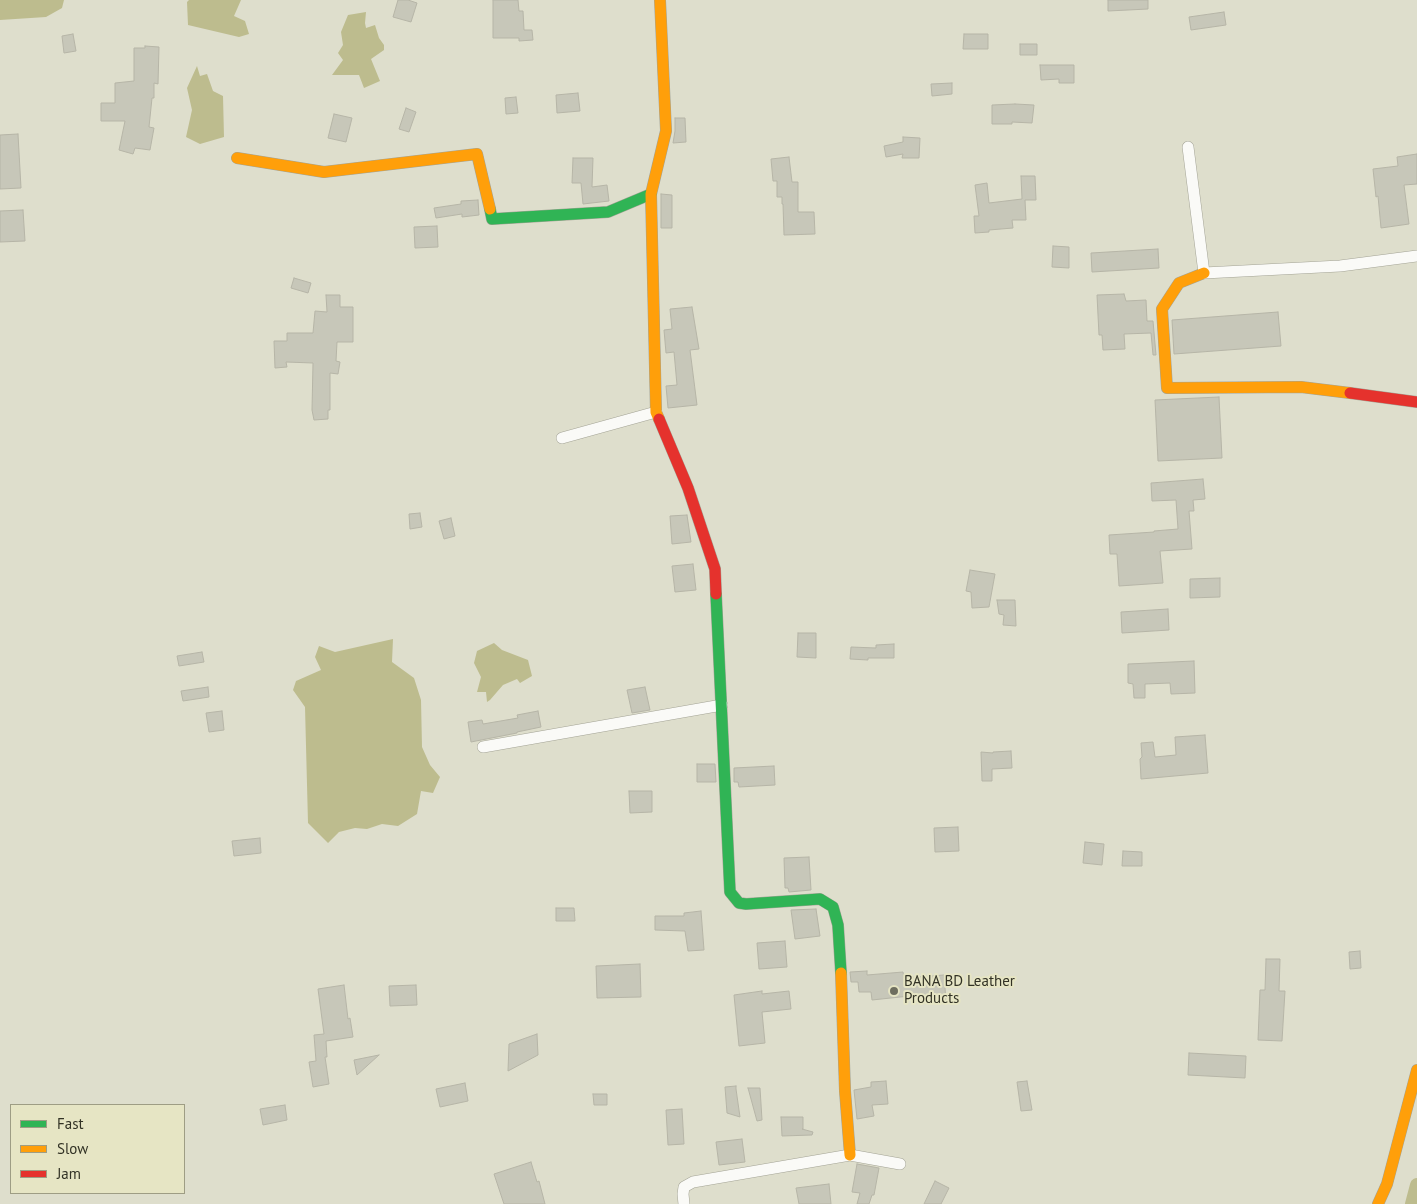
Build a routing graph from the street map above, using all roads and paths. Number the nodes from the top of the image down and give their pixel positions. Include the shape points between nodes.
1 (660, 0) edge
2 (1188, 147) dead end
3 (237, 158) dead end
4 (651, 194) junction
5 (1417, 256) edge
6 (1204, 273) junction
7 (1417, 402) edge
8 (656, 412) junction
9 (562, 438) dead end
10 (722, 705) junction
11 (483, 746) dead end
12 (1417, 1070) edge
13 (850, 1155) junction
14 (900, 1164) dead end
15 (684, 1204) edge
16 (1378, 1204) edge

1 - 4 street via 666,132
2 - 6 street
3 - 4 street via 324,172 477,154 492,219 608,212
4 - 8 street
5 - 6 street via 1340,266
6 - 7 street via 1178,283 1162,309 1167,388 1301,386
8 - 9 street
8 - 10 street via 688,488 715,569
10 - 11 street
10 - 13 street via 730,892 739,903 820,899 834,907 838,925
12 - 16 street via 1387,1184
13 - 14 street
13 - 15 street via 692,1182 684,1187

